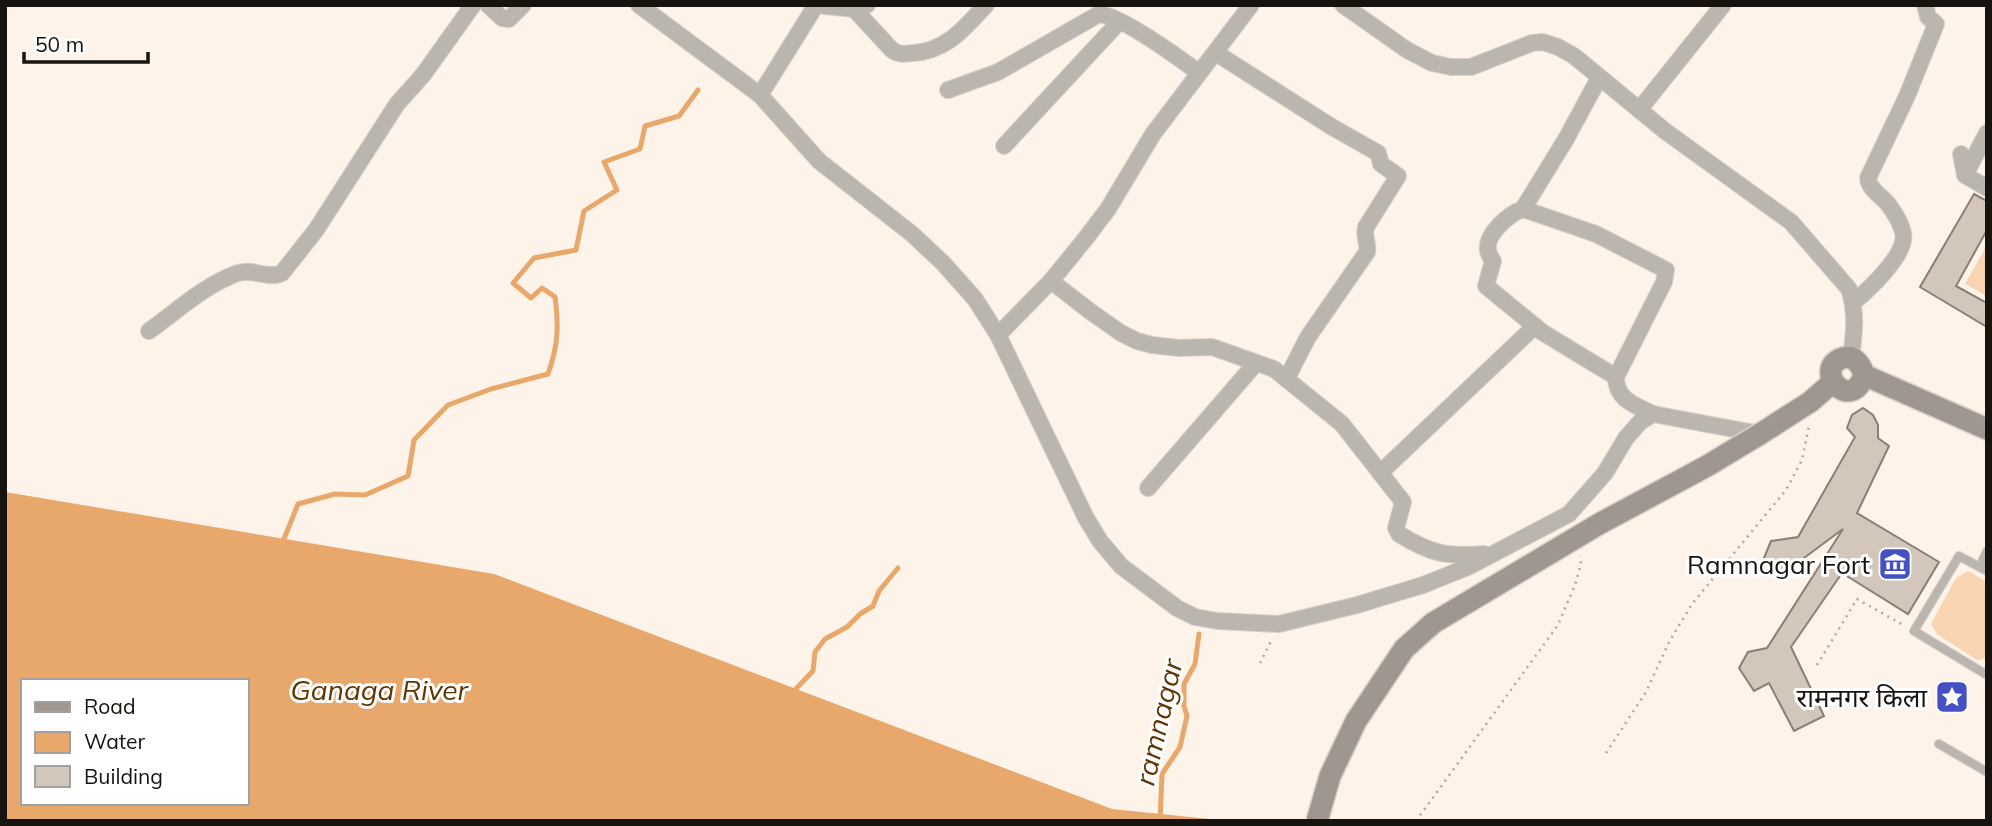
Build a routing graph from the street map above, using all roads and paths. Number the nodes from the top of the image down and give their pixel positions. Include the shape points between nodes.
1 (473, 5) edge
2 (488, 5) edge
3 (523, 5) edge
4 (639, 5) edge
5 (816, 5) edge
6 (986, 5) edge
7 (1251, 5) edge
8 (1343, 5) edge
9 (1723, 5) edge
10 (1925, 5) edge
11 (861, 7) edge
12 (1119, 22) junction
13 (1216, 53) junction
14 (1198, 72) junction
15 (1599, 78) junction
16 (948, 90) dead end
17 (760, 95) junction
18 (1639, 110) junction
19 (1987, 133) edge
20 (1004, 146) dead end
21 (1961, 154) dead end
22 (1965, 176) junction
23 (1987, 188) edge
24 (1523, 209) junction
25 (1051, 281) junction
26 (1853, 303) junction
27 (1535, 326) junction
28 (149, 331) dead end
29 (998, 335) junction
30 (1256, 363) junction
31 (1857, 367) junction
32 (1616, 377) junction
33 (1287, 378) junction
34 (1810, 402) junction
35 (1653, 414) junction
36 (1987, 429) edge
37 (1760, 434) junction
38 (1380, 473) junction
39 (1148, 488) dead end
40 (1987, 551) edge
41 (1496, 553) junction
42 (1580, 554) dead end
43 (1983, 568) edge
44 (1279, 624) junction
45 (1914, 631) junction
46 (1260, 663) dead end
47 (1818, 665) dead end
48 (1987, 675) edge
49 (1939, 744) dead end
50 (1606, 753) dead end
51 (1987, 772) edge
52 (1317, 821) edge
53 (1416, 821) edge

1 - 28 street via 397,104 316,230 282,273 236,274
2 - 3 street via 509,19
4 - 17 street
5 - 11 street
5 - 17 street
6 - 11 street via 942,47 906,54 892,50
7 - 13 street
8 - 15 street via 1432,63 1471,67 1544,42 1574,56
9 - 18 street
10 - 26 street via 1936,24 1868,178 1870,187 1899,221 1903,240 1883,274
12 - 14 street
12 - 16 street via 1096,15 998,72
12 - 20 street
13 - 14 street
13 - 33 street via 1378,153 1381,164 1398,176 1363,234 1367,252 1307,337
14 - 25 street via 1153,134 1108,209
15 - 18 street
15 - 24 street
17 - 29 street via 819,161 943,264 975,299
18 - 26 street via 1791,222 1849,289
19 - 22 street
21 - 22 street
22 - 23 street
24 - 27 street via 1511,213 1497,228 1488,247 1493,261 1486,285
24 - 32 street via 1596,234 1667,272
25 - 29 street
25 - 30 street via 1137,341 1225,349
26 - 31 street
27 - 32 street
27 - 38 street
29 - 44 street via 1086,518 1121,566 1195,617
30 - 33 street
30 - 39 street
31 - 34 main road via 1861,383 1855,389 1846,391 1832,383
31 - 36 main road
32 - 35 street via 1616,387 1626,400
33 - 38 street via 1342,424
34 - 37 main road
34 - 50 path via 1809,435 1786,490 1692,604 1646,692
35 - 37 street
35 - 41 street via 1633,430 1569,514
37 - 52 main road, bridge via 1433,622 1404,649 1356,721 1330,776
38 - 41 street via 1403,502 1396,528 1399,534 1440,554
40 - 43 lane
41 - 44 street via 1423,585
42 - 53 path via 1575,585 1558,625
43 - 45 lane via 1959,556
44 - 46 path
45 - 47 path via 1857,599
45 - 48 lane
49 - 51 lane

